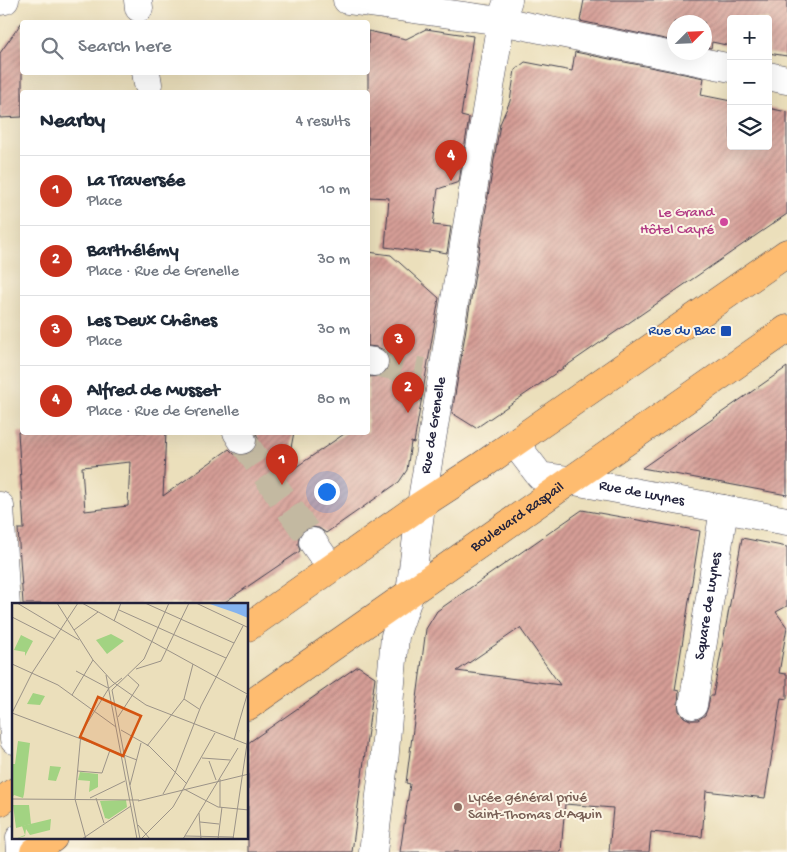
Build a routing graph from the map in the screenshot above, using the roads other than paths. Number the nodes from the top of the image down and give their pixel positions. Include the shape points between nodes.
1 (5, 0) edge
2 (347, 0) edge
3 (0, 1) edge
4 (504, 10) edge
5 (727, 67) edge
6 (772, 77) edge
7 (787, 80) edge
8 (787, 253) edge
9 (787, 328) edge
10 (514, 442) junction
11 (569, 480) junction
12 (421, 504) junction
13 (0, 506) edge
14 (724, 509) junction
15 (787, 521) edge
16 (312, 542) tunnel mouth
17 (331, 568) junction
18 (410, 593) junction
19 (2, 596) edge
20 (249, 626) edge
21 (249, 705) edge
22 (693, 705) dead end
23 (12, 716) edge
24 (12, 793) edge
25 (0, 802) edge
26 (50, 840) edge
27 (34, 852) edge
28 (373, 852) edge

1 - 3 street
2 - 4 street
4 - 5 street
4 - 12 street, Rue de Grenelle via 432,374
6 - 7 street
8 - 10 main road
9 - 11 main road, Boulevard Raspail
10 - 11 street, Rue de Luynes via 540,476
10 - 12 main road
11 - 14 street, Rue de Luynes
11 - 18 main road, Boulevard Raspail
12 - 17 main road
12 - 18 street, Rue de Grenelle
13 - 19 street
14 - 15 street, Rue de Luynes
14 - 22 street, Square de Luynes
16 - 17 street
17 - 20 main road
18 - 21 main road, Boulevard Raspail
18 - 28 street, Rue de Grenelle via 396,636
19 - 23 street
24 - 25 main road
26 - 27 main road

